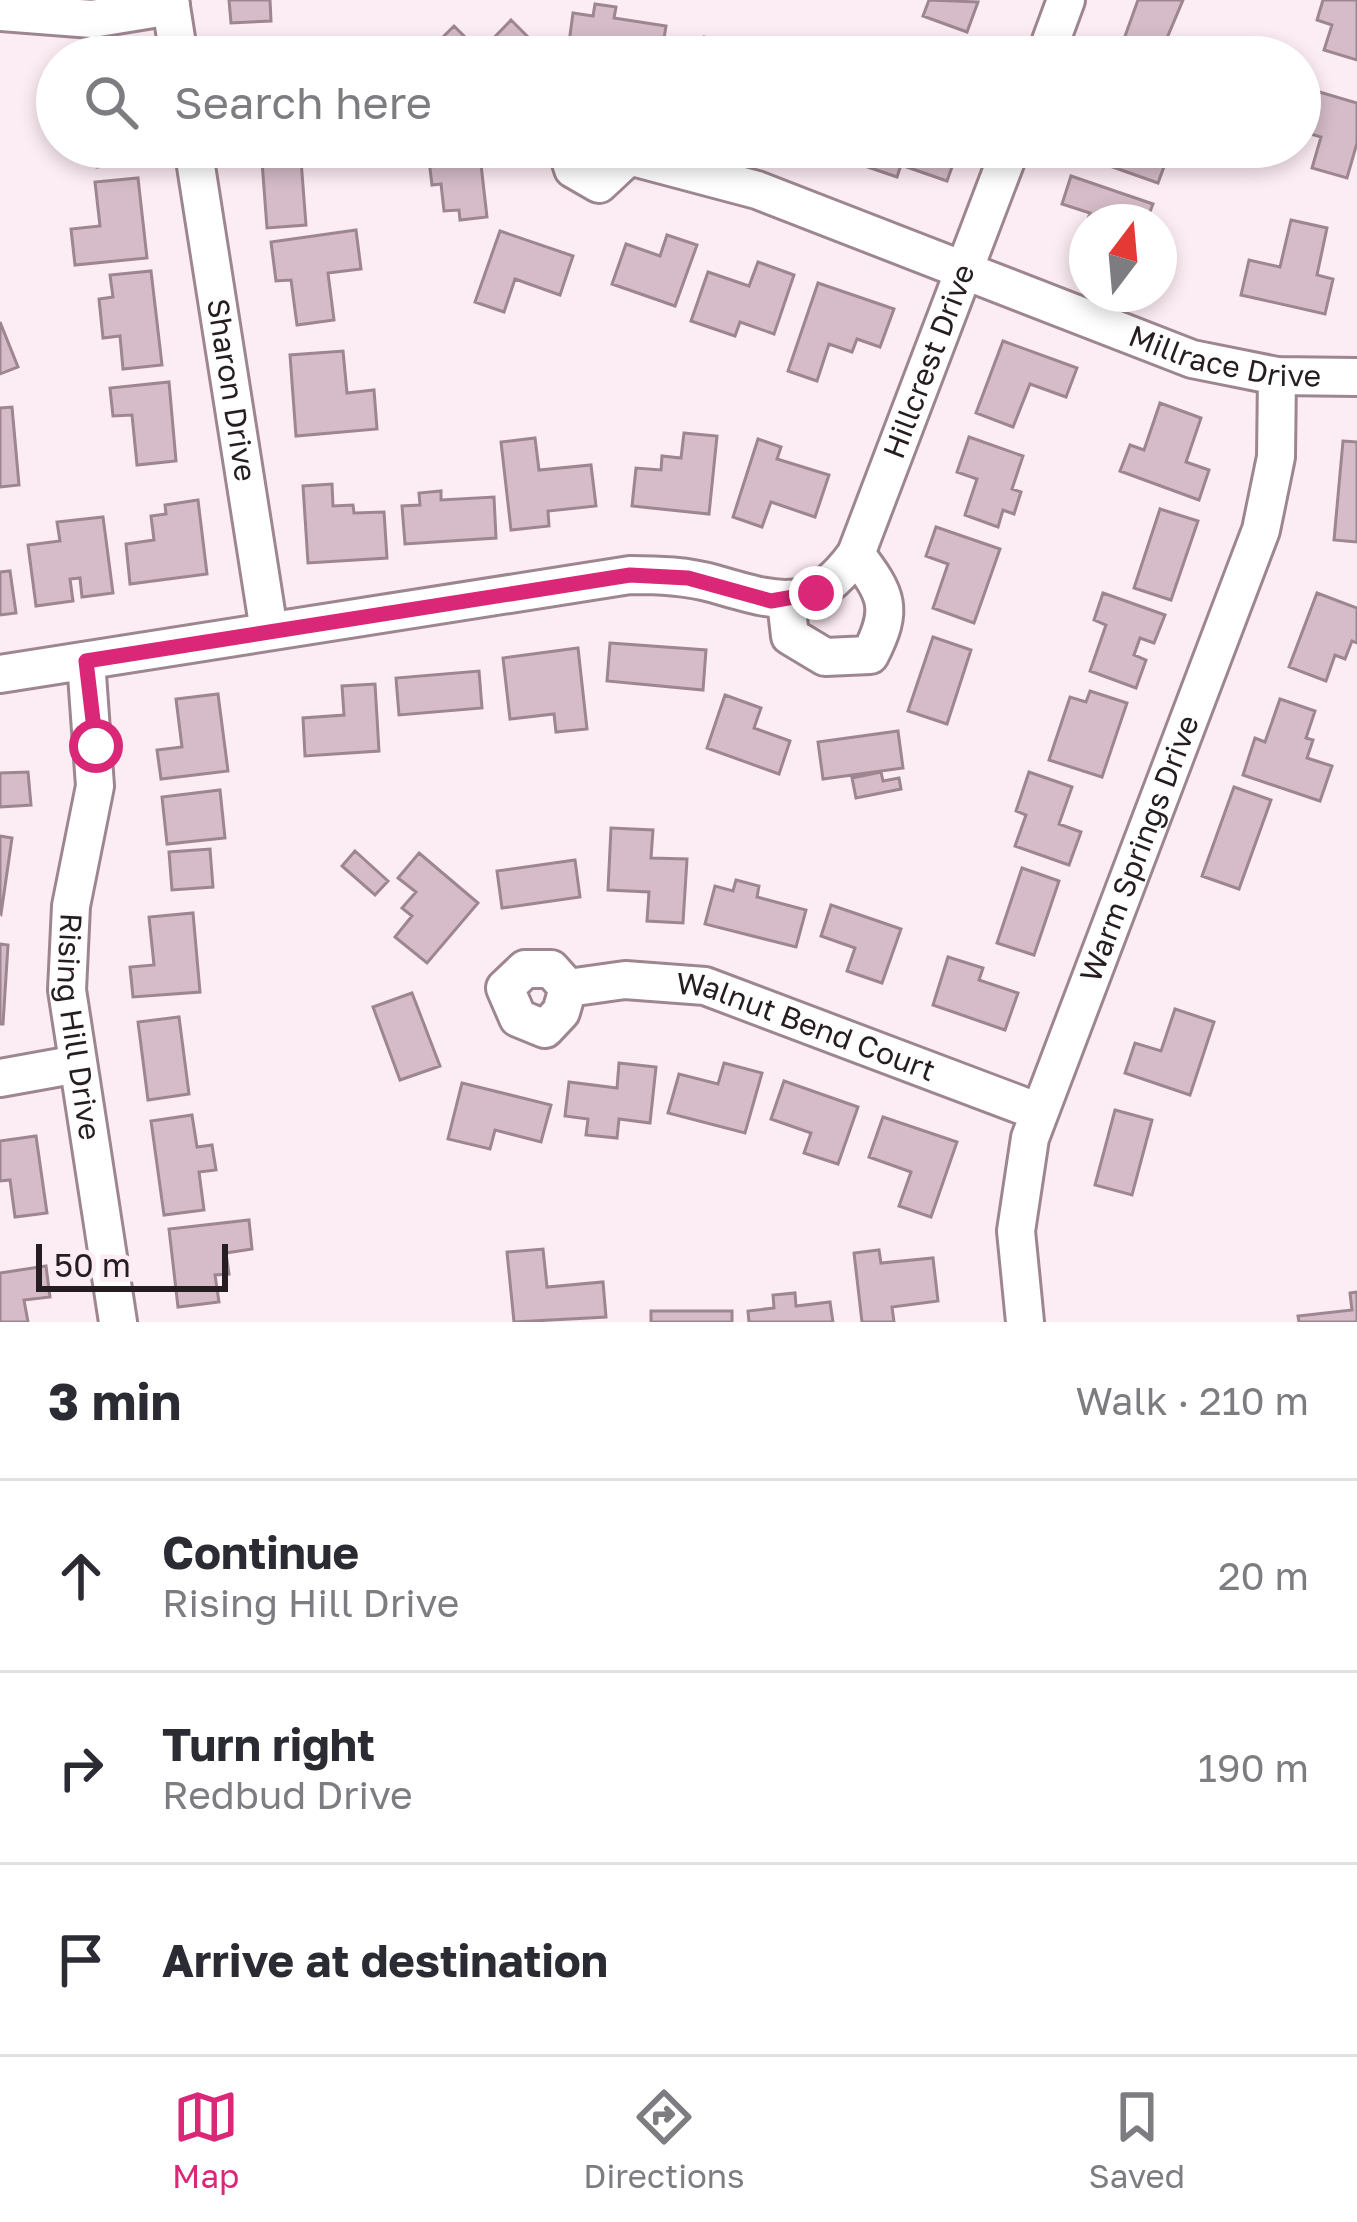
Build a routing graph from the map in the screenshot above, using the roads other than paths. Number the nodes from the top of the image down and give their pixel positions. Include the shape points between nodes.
1 (1066, 0) edge
2 (171, 3) edge
3 (0, 12) edge
4 (176, 36) edge
5 (1053, 36) edge
6 (196, 168) edge
7 (572, 168) edge
8 (612, 168) edge
9 (681, 168) edge
10 (1003, 168) edge
11 (964, 271) junction
12 (1277, 376) junction
13 (1357, 377) edge
14 (849, 564) junction
15 (786, 601) junction
16 (269, 631) junction
17 (86, 661) junction
18 (0, 674) edge
19 (568, 988) dead end
20 (78, 1064) junction
21 (0, 1078) edge
22 (1039, 1112) junction
23 (118, 1322) edge
24 (1025, 1322) edge

1 - 5 street
2 - 3 street via 92,19
2 - 4 street
6 - 16 street, Sharon Drive
7 - 8 street via 599,184
9 - 11 street, Millrace Drive
10 - 11 street, Hillcrest Drive
11 - 12 street, Millrace Drive via 1192,358
11 - 14 street, Hillcrest Drive
12 - 13 street, Millrace Drive
12 - 22 street, Warm Springs Drive via 1276,457 1261,530
14 - 15 street via 816,593
14 - 15 street via 882,589 887,623 870,656 825,657 790,636
15 - 16 street via 688,578 630,575
16 - 17 street
17 - 18 street
17 - 20 street, Rising Hill Drive via 95,786 68,931
19 - 22 street, Walnut Bend Court via 625,980 705,986
20 - 21 street
20 - 23 street, Rising Hill Drive
22 - 24 street, Warm Springs Drive via 1018,1199

